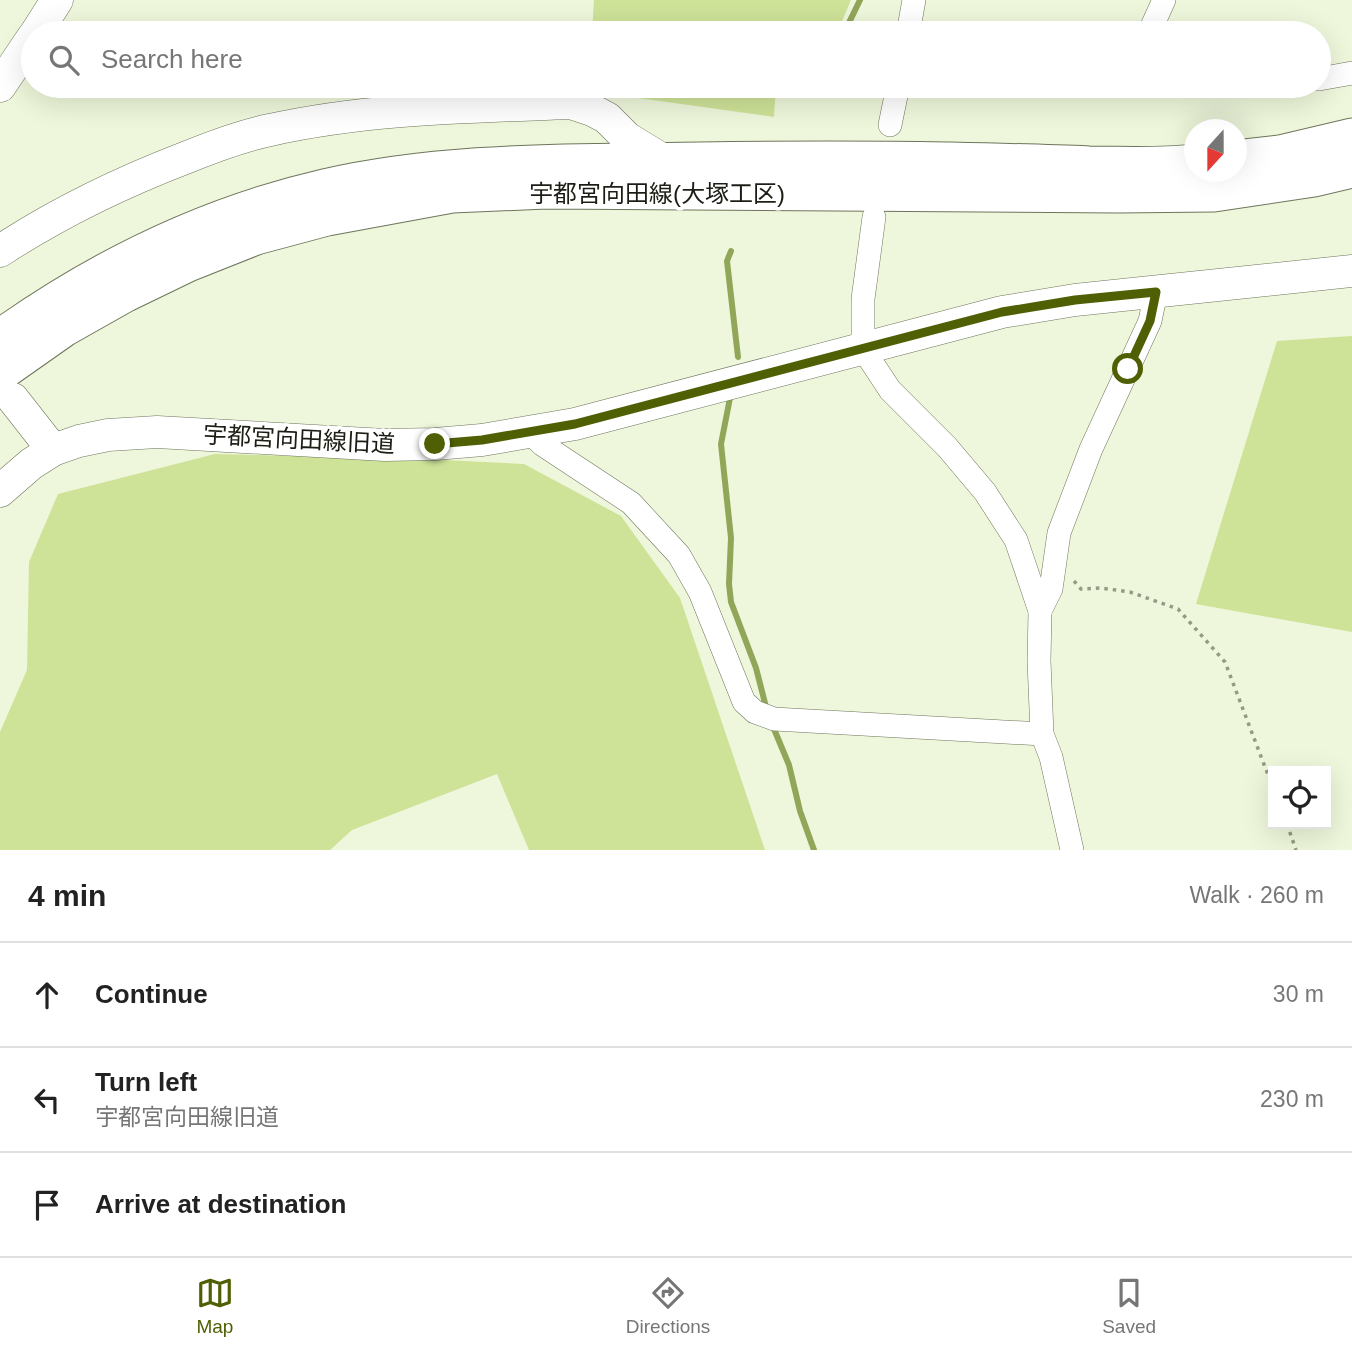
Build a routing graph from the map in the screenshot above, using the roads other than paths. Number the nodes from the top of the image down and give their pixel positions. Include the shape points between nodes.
1 (57, 0) edge
2 (914, 0) edge
3 (1164, 0) edge
4 (44, 21) edge
5 (910, 21) edge
6 (1154, 21) edge
7 (21, 55) edge
8 (1352, 73) edge
9 (1331, 77) edge
10 (0, 86) edge
11 (896, 98) edge
12 (890, 125) dead end
13 (1352, 136) edge
14 (1247, 157) edge
15 (663, 160) junction
16 (1184, 162) edge
17 (1352, 170) edge
18 (874, 217) dead end
19 (0, 251) edge
20 (1352, 271) edge
21 (1156, 292) junction
22 (0, 337) edge
23 (863, 349) junction
24 (6, 386) edge
25 (530, 433) junction
26 (54, 450) junction
27 (0, 491) edge
28 (1040, 611) junction
29 (1042, 734) junction
30 (1072, 850) edge

1 - 4 street
2 - 5 street
3 - 6 street
7 - 10 street
8 - 9 street
11 - 12 street
13 - 14 main road
15 - 16 main road, 宇都宮向田線(大塚工区)
15 - 19 street via 627,138 607,118 571,103 419,108 344,116 268,130 126,181
15 - 22 main road, 宇都宮向田線(大塚工区) via 451,167 321,188 176,236 47,303
17 - 24 main road, 宇都宮向田線(大塚工区) via 1214,194 546,191 452,195 327,218 256,237 188,264 64,329
18 - 23 street via 863,299
20 - 21 street, 宇都宮向田線旧道
21 - 23 street, 宇都宮向田線旧道 via 1002,312
21 - 28 street via 1150,321 1091,449 1059,533 1051,589
23 - 25 street, 宇都宮向田線旧道
23 - 28 street via 890,390 985,492 1016,540
24 - 26 street
25 - 26 street, 宇都宮向田線旧道 via 435,444 384,444 157,432 108,435
25 - 29 street via 631,503 679,555 700,592 744,702 755,712 774,719
26 - 27 street, 宇都宮向田線旧道
28 - 29 street
29 - 30 street

